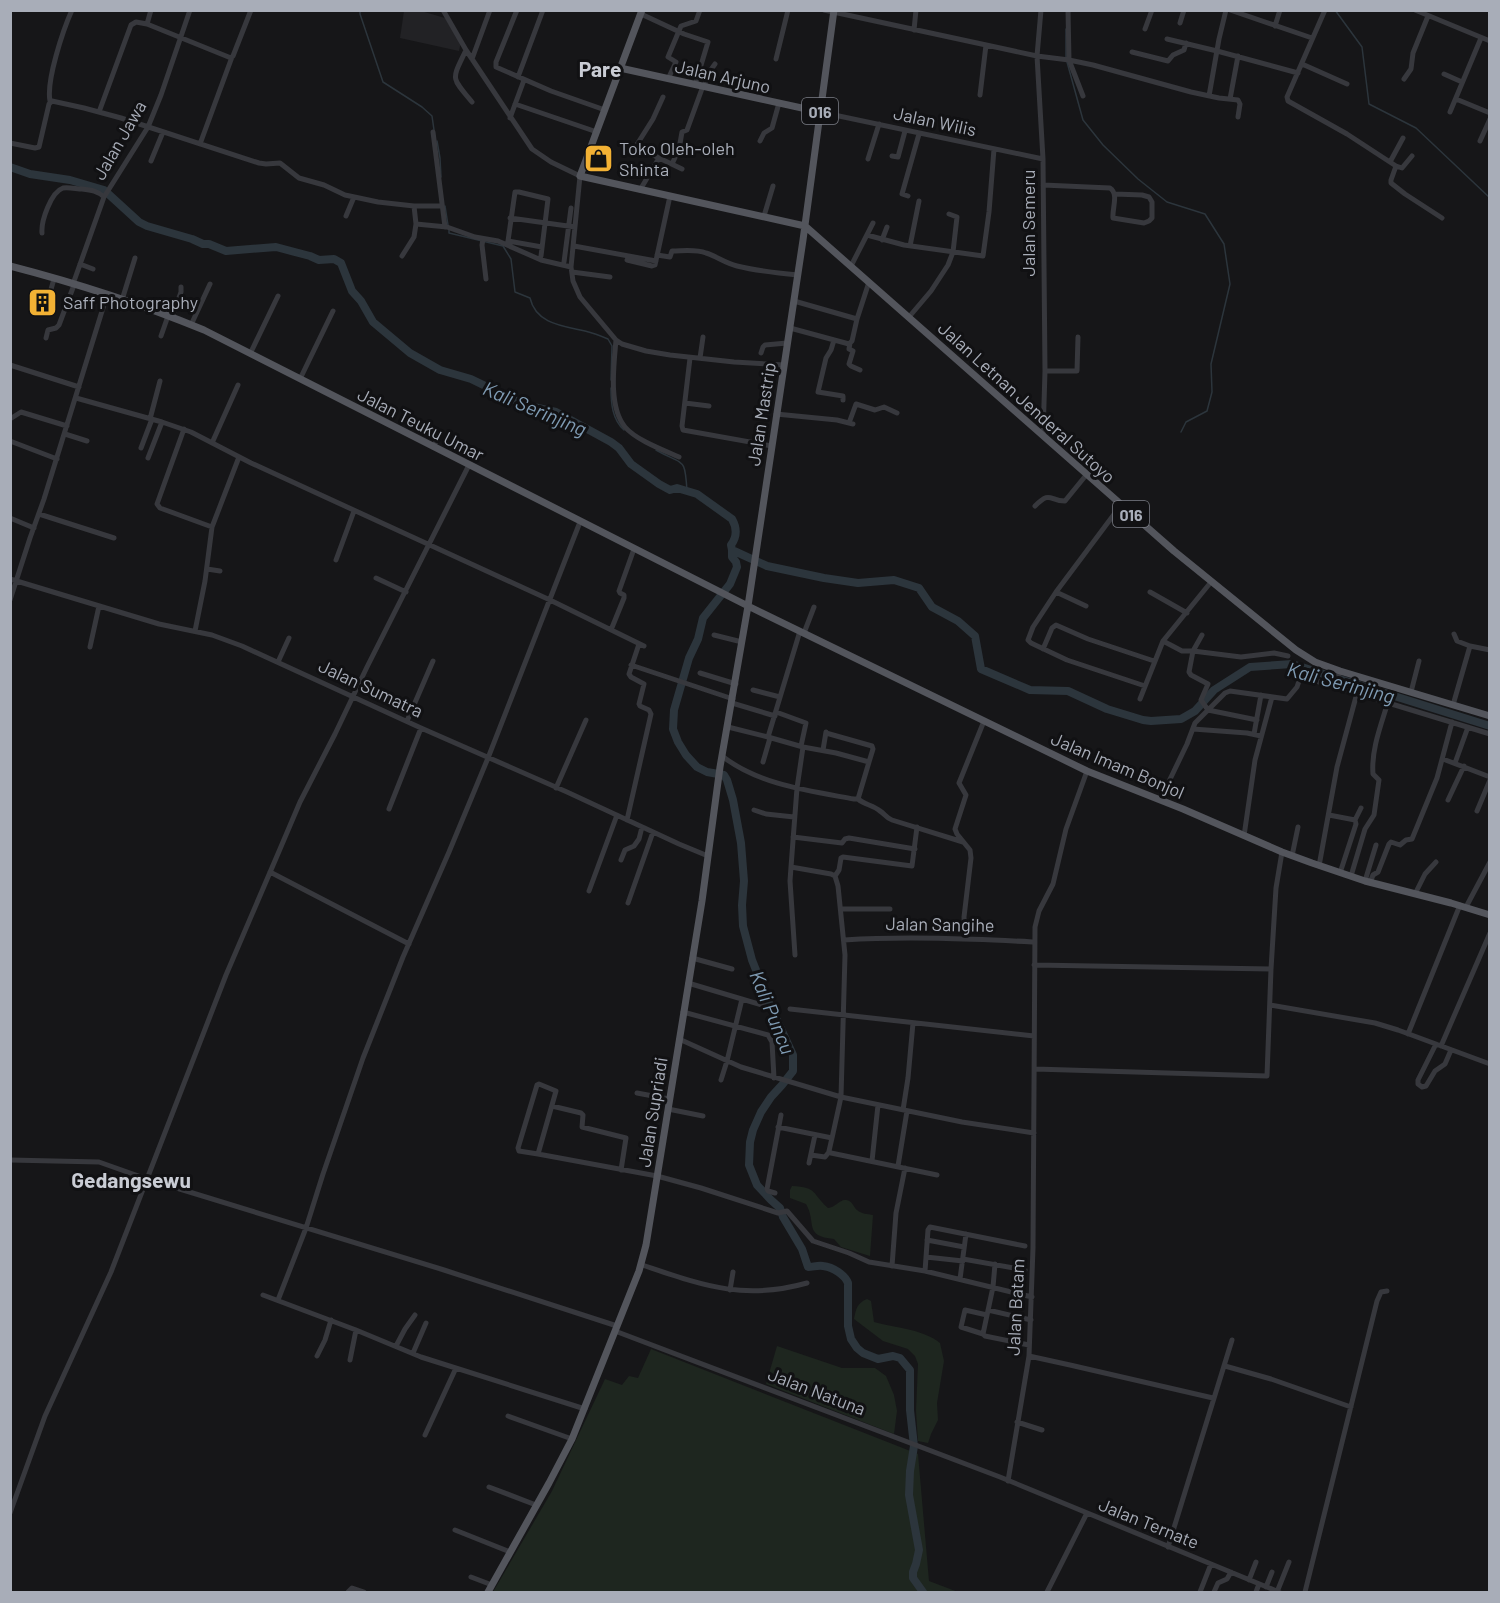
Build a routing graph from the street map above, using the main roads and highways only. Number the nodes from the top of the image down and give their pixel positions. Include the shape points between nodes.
1 (641, 12) edge
2 (834, 12) edge
3 (620, 68) junction
4 (820, 112) junction
5 (807, 210) junction
6 (805, 226) junction
7 (818, 237) junction
8 (10, 266) edge
9 (748, 606) junction
10 (1490, 716) edge
11 (1490, 915) edge
12 (488, 1593) edge

1 - 3 main road
2 - 4 main road, 016
3 - 4 main road, Jalan Arjuno
3 - 6 main road via 580,176
4 - 5 main road, 016
5 - 6 main road, 016
5 - 7 main road, 016
6 - 7 main road, Jalan Letnan Jenderal Sutoyo / 016
6 - 9 main road, Jalan Mastrip
7 - 10 main road, Jalan Letnan Jenderal Sutoyo / 016 via 1121,505 1296,650 1339,673
8 - 9 main road, Jalan Teuku Umar via 191,325
9 - 11 main road, Jalan Imam Bonjol via 1087,771 1319,866
9 - 12 main road, Jalan Supriadi via 642,1265 572,1439

